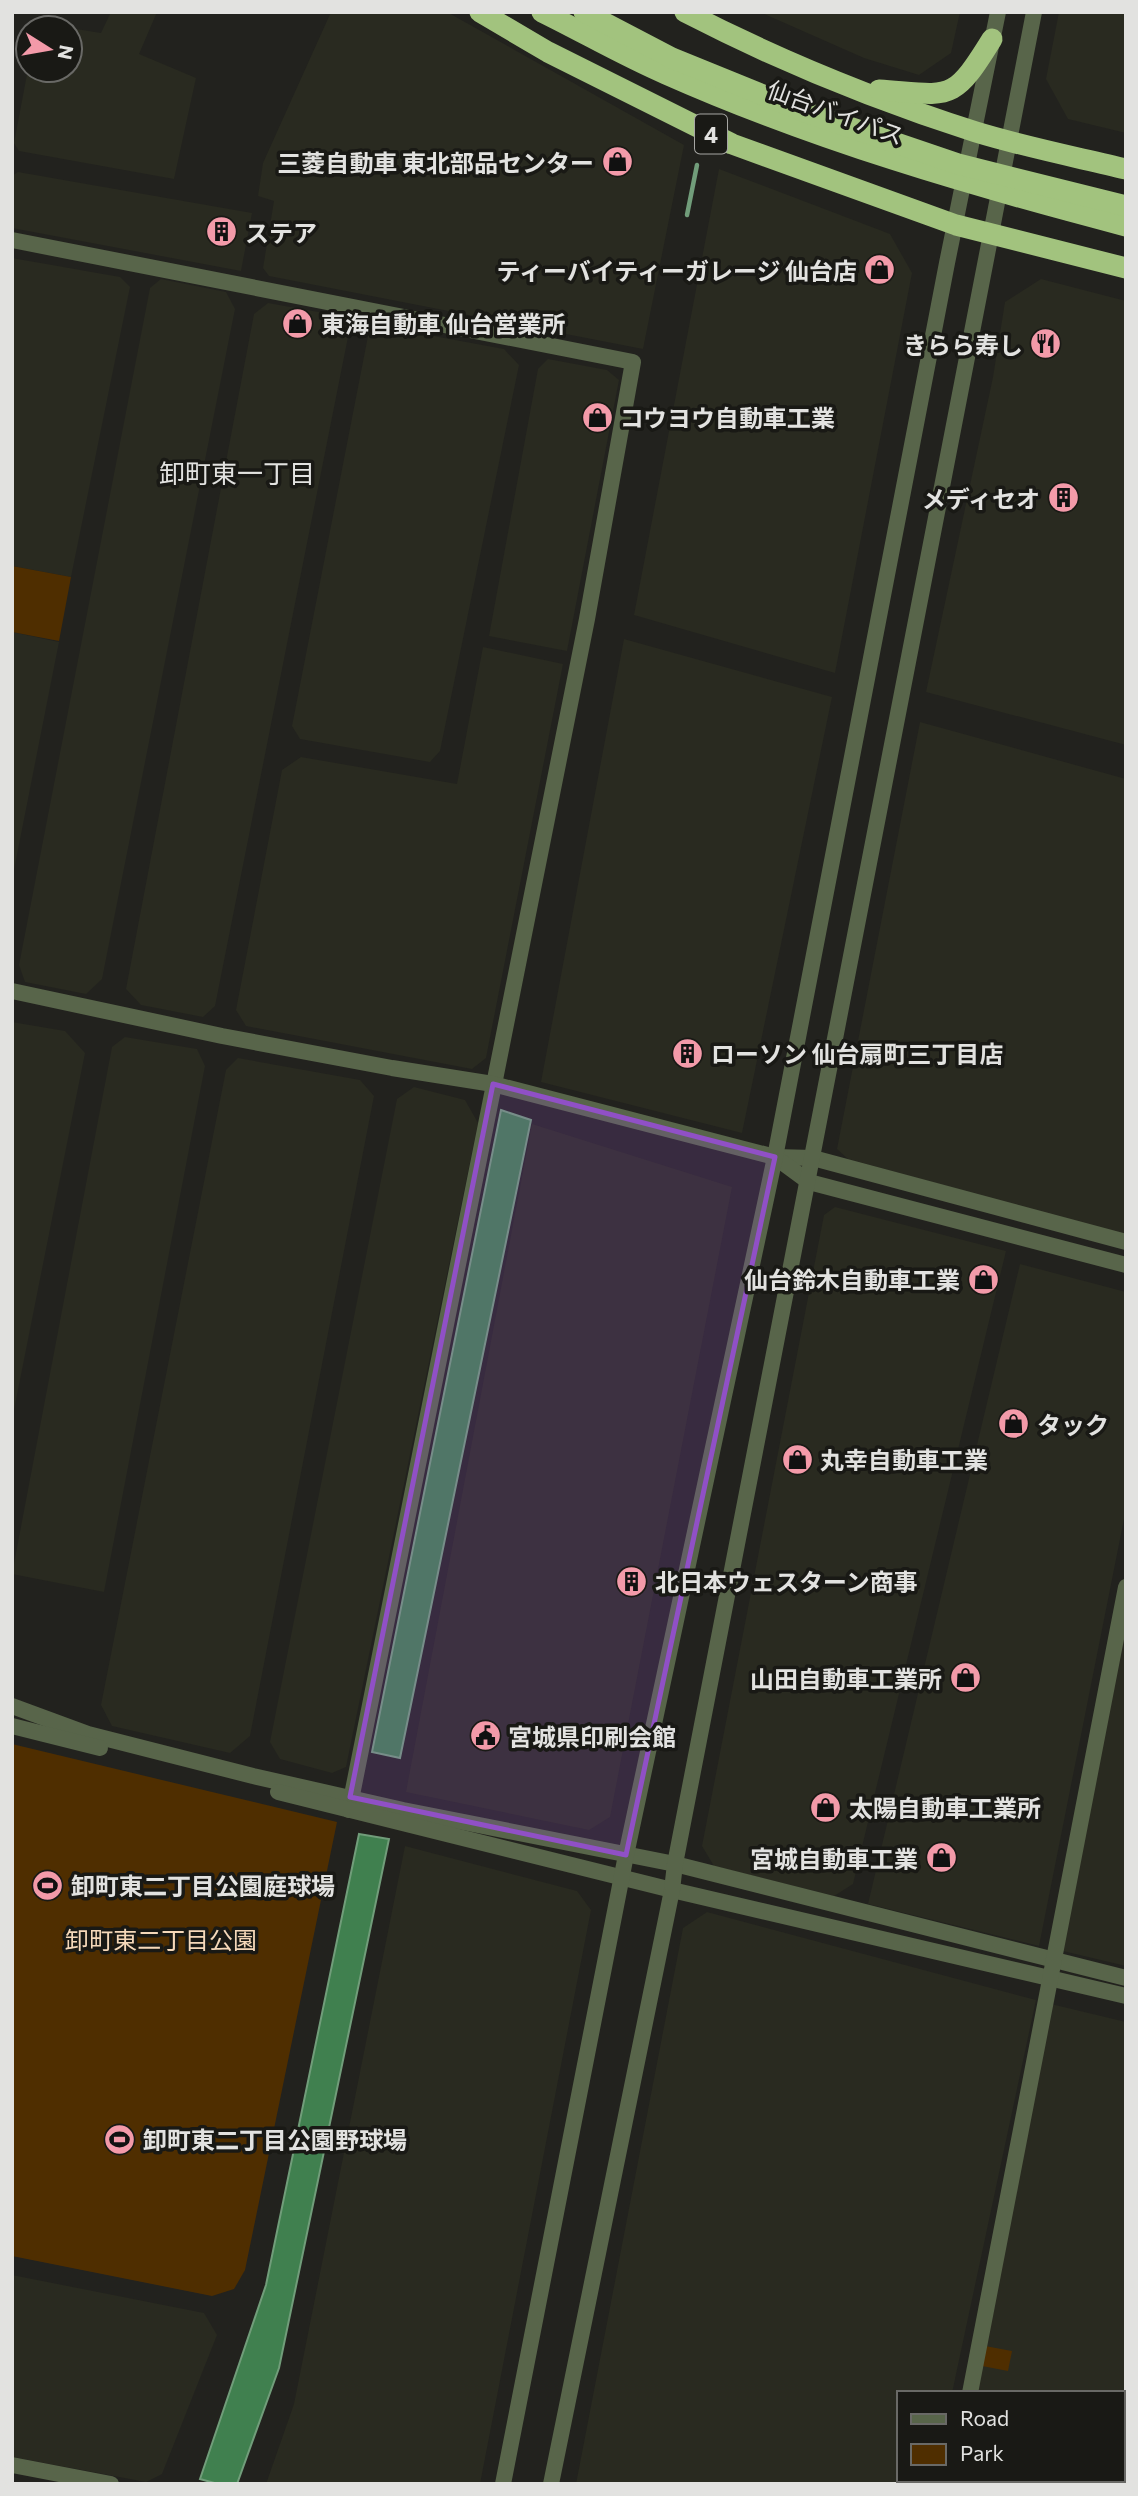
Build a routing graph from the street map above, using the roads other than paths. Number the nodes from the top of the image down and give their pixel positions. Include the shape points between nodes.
1 (480, 12) edge
2 (542, 12) edge
3 (584, 12) edge
4 (685, 12) edge
5 (998, 12) edge
6 (1034, 12) edge
7 (992, 39) junction
8 (668, 66) junction
9 (852, 88) junction
10 (975, 131) junction
11 (1009, 141) junction
12 (1126, 169) edge
13 (1126, 206) edge
14 (956, 225) junction
15 (1126, 226) edge
16 (991, 233) junction
17 (12, 240) edge
18 (1126, 268) edge
19 (12, 991) edge
20 (493, 1084) junction
21 (775, 1157) junction
22 (813, 1158) junction
23 (809, 1182) junction
24 (1126, 1242) edge
25 (1126, 1265) edge
26 (1126, 1587) edge
27 (12, 1706) edge
28 (12, 1726) edge
29 (349, 1803) junction
30 (626, 1855) junction
31 (675, 1864) junction
32 (622, 1878) junction
33 (672, 1890) junction
34 (1053, 1970) junction
35 (1126, 1978) edge
36 (1126, 1996) edge
37 (970, 2391) edge
38 (12, 2465) edge
39 (111, 2484) edge
40 (503, 2484) edge
41 (551, 2484) edge

1 - 14 highway, 4 via 548,52 732,144
2 - 8 highway, 仙台バイパス / 4
3 - 8 highway, 仙台バイパス / 4
4 - 9 highway
5 - 7 street
6 - 11 street
7 - 9 highway via 965,80 950,92
7 - 10 street
8 - 13 highway, 仙台バイパス / 4 via 945,159
8 - 15 highway, 仙台バイパス / 4 via 799,128 872,154
9 - 10 highway
10 - 11 highway
10 - 14 street
11 - 12 highway
11 - 16 street
14 - 16 highway, 4
14 - 21 street
16 - 18 highway, 4
16 - 22 street
17 - 20 street via 634,362
19 - 20 street via 235,1039
20 - 21 street
20 - 29 street
21 - 22 street
21 - 23 street
21 - 30 street
22 - 23 street
22 - 24 street
23 - 25 street
23 - 31 street
26 - 34 street
27 - 29 street via 88,1734
28 - 29 street
29 - 30 street
29 - 32 street
30 - 31 street
30 - 32 street
31 - 33 street
31 - 34 street
32 - 33 street
32 - 40 street
33 - 34 street
33 - 41 street
34 - 35 street
34 - 36 street
34 - 37 street
38 - 39 street

